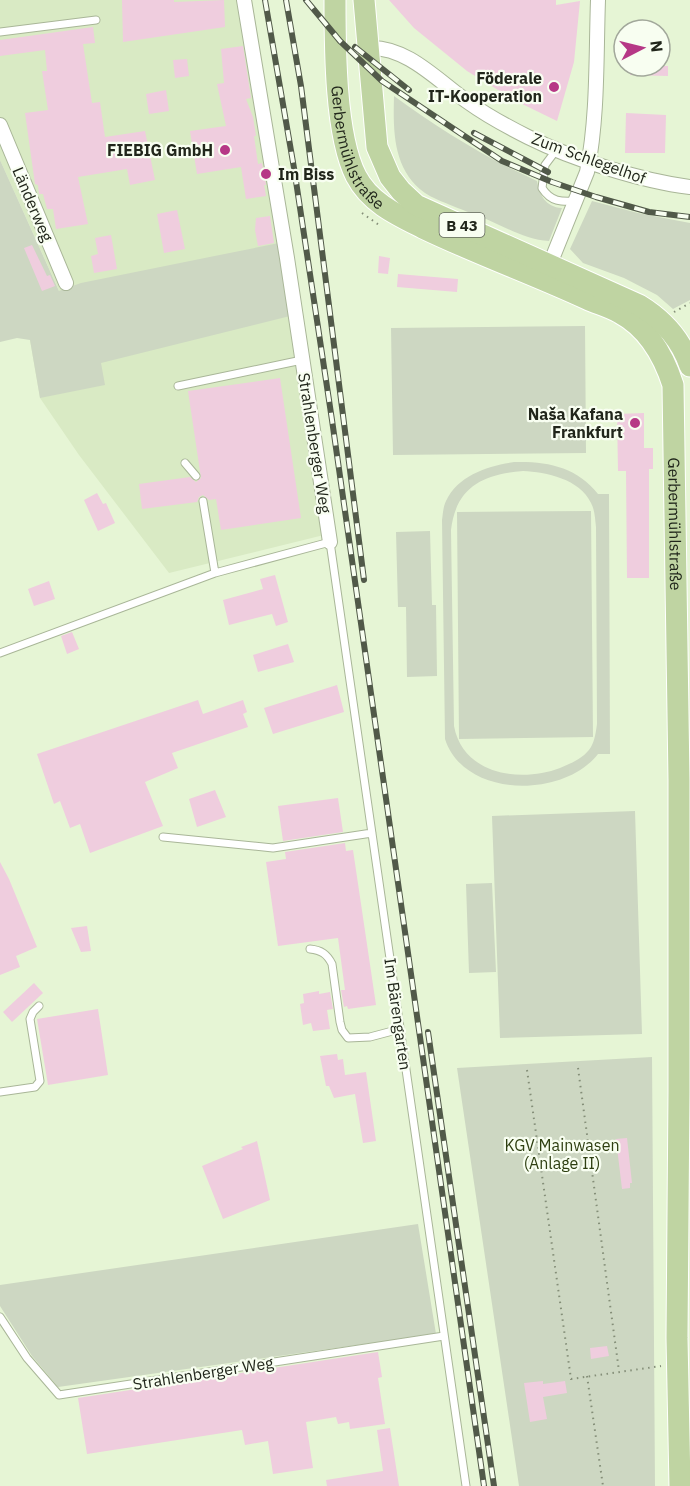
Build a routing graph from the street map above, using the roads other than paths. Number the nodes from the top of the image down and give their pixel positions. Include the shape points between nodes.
1 (244, 0) edge
2 (335, 0) edge
3 (364, 0) edge
4 (598, 0) edge
5 (96, 20) dead end
6 (0, 32) edge
7 (369, 48) junction
8 (0, 125) edge
9 (343, 129) junction
10 (377, 147) junction
11 (557, 149) junction
12 (589, 162) junction
13 (690, 187) edge
14 (576, 201) junction
15 (552, 274) junction
16 (66, 283) dead end
17 (302, 360) junction
18 (690, 366) edge
19 (178, 386) dead end
20 (185, 463) dead end
21 (196, 476) dead end
22 (203, 501) dead end
23 (330, 542) junction
24 (215, 573) junction
25 (0, 653) edge
26 (372, 833) junction
27 (163, 837) dead end
28 (310, 949) dead end
29 (39, 1006) dead end
30 (400, 1029) junction
31 (0, 1092) edge
32 (0, 1317) edge
33 (444, 1336) junction
34 (466, 1486) edge
35 (680, 1486) edge

1 - 17 street, Strahlenberger Weg
2 - 9 main road, Gerbermühlstraße / B 43
3 - 7 main road, Gerbermühlstraße / B 43
4 - 12 street
5 - 6 lane
7 - 10 main road, Gerbermühlstraße / B 43
7 - 11 street, Zum Schlegelhof via 381,47 406,56 470,104
8 - 16 street, Länderweg
9 - 10 main road via 363,154 372,153
9 - 15 main road, Gerbermühlstraße / B 43 via 357,177 383,207 451,241
10 - 15 main road, Gerbermühlstraße / B 43 via 390,177 416,205
11 - 12 street, Zum Schlegelhof
11 - 14 lane via 545,165 542,188 559,202
12 - 13 street, Zum Schlegelhof via 649,180
12 - 14 street
14 - 15 street
15 - 18 main road, Gerbermühlstraße / B 43 via 622,297 657,316 677,339
15 - 35 main road, Gerbermühlstraße / B 43 via 637,327 665,361 673,385 679,780
17 - 19 lane
17 - 23 street, Strahlenberger Weg
20 - 21 lane
22 - 24 lane
23 - 24 lane
23 - 26 lane, Im Bärengarten
24 - 25 lane
26 - 27 lane via 273,848
26 - 30 lane, Im Bärengarten
28 - 30 lane via 323,952 332,964 340,1022 348,1038
29 - 31 lane via 30,1019 40,1081 35,1086
30 - 33 lane, Im Bärengarten
32 - 33 lane, Strahlenberger Weg via 27,1358 60,1395
33 - 34 lane, Im Bärengarten

